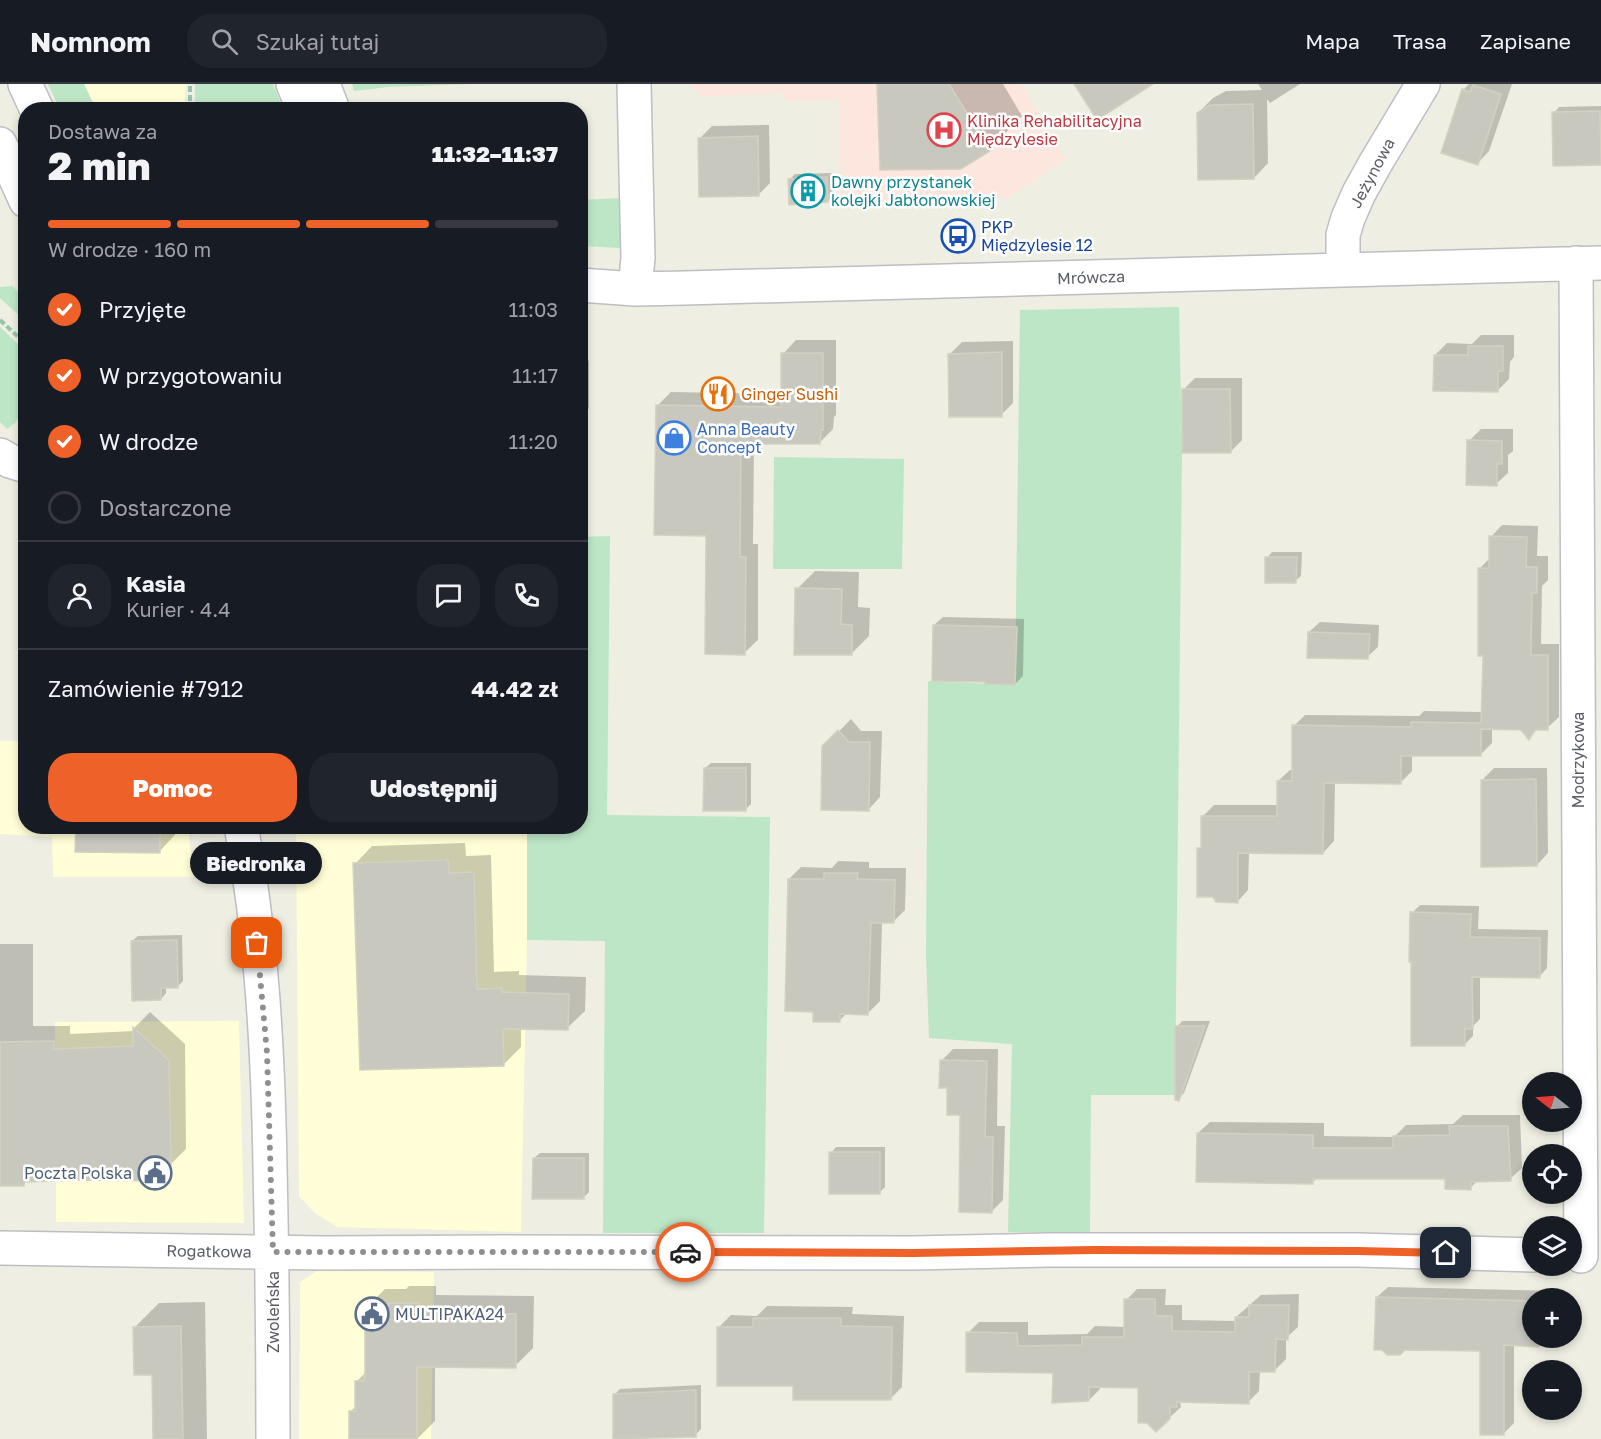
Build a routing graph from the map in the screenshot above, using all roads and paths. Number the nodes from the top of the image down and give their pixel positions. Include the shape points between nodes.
1 (26, 84) edge
2 (190, 84) edge
3 (293, 84) edge
4 (323, 84) edge
5 (634, 84) edge
6 (1423, 84) edge
7 (34, 102) edge
8 (190, 102) edge
9 (301, 102) edge
10 (330, 102) edge
11 (0, 144) edge
12 (18, 183) edge
13 (1588, 263) edge
14 (1343, 270) junction
15 (588, 286) edge
16 (635, 289) junction
17 (0, 320) edge
18 (18, 337) edge
19 (0, 456) edge
20 (18, 464) edge
21 (242, 834) edge
22 (0, 1248) edge
23 (273, 1252) junction
24 (1522, 1255) edge
25 (1585, 1256) edge
26 (273, 1439) edge

1 - 7 street
2 - 8 path
3 - 9 street
4 - 10 street
5 - 16 street via 638,258
6 - 14 street, Jeżynowa via 1348,218 1343,235
11 - 12 street
13 - 14 street, Mrówcza
13 - 25 street, Modrzykowa
14 - 16 street, Mrówcza
15 - 16 street, Mrówcza
17 - 18 path
19 - 20 street
21 - 23 street, Zwoleńska via 267,1036
22 - 23 street, Rogatkowa
23 - 24 street, Rogatkowa via 1334,1250
23 - 26 street, Zwoleńska

